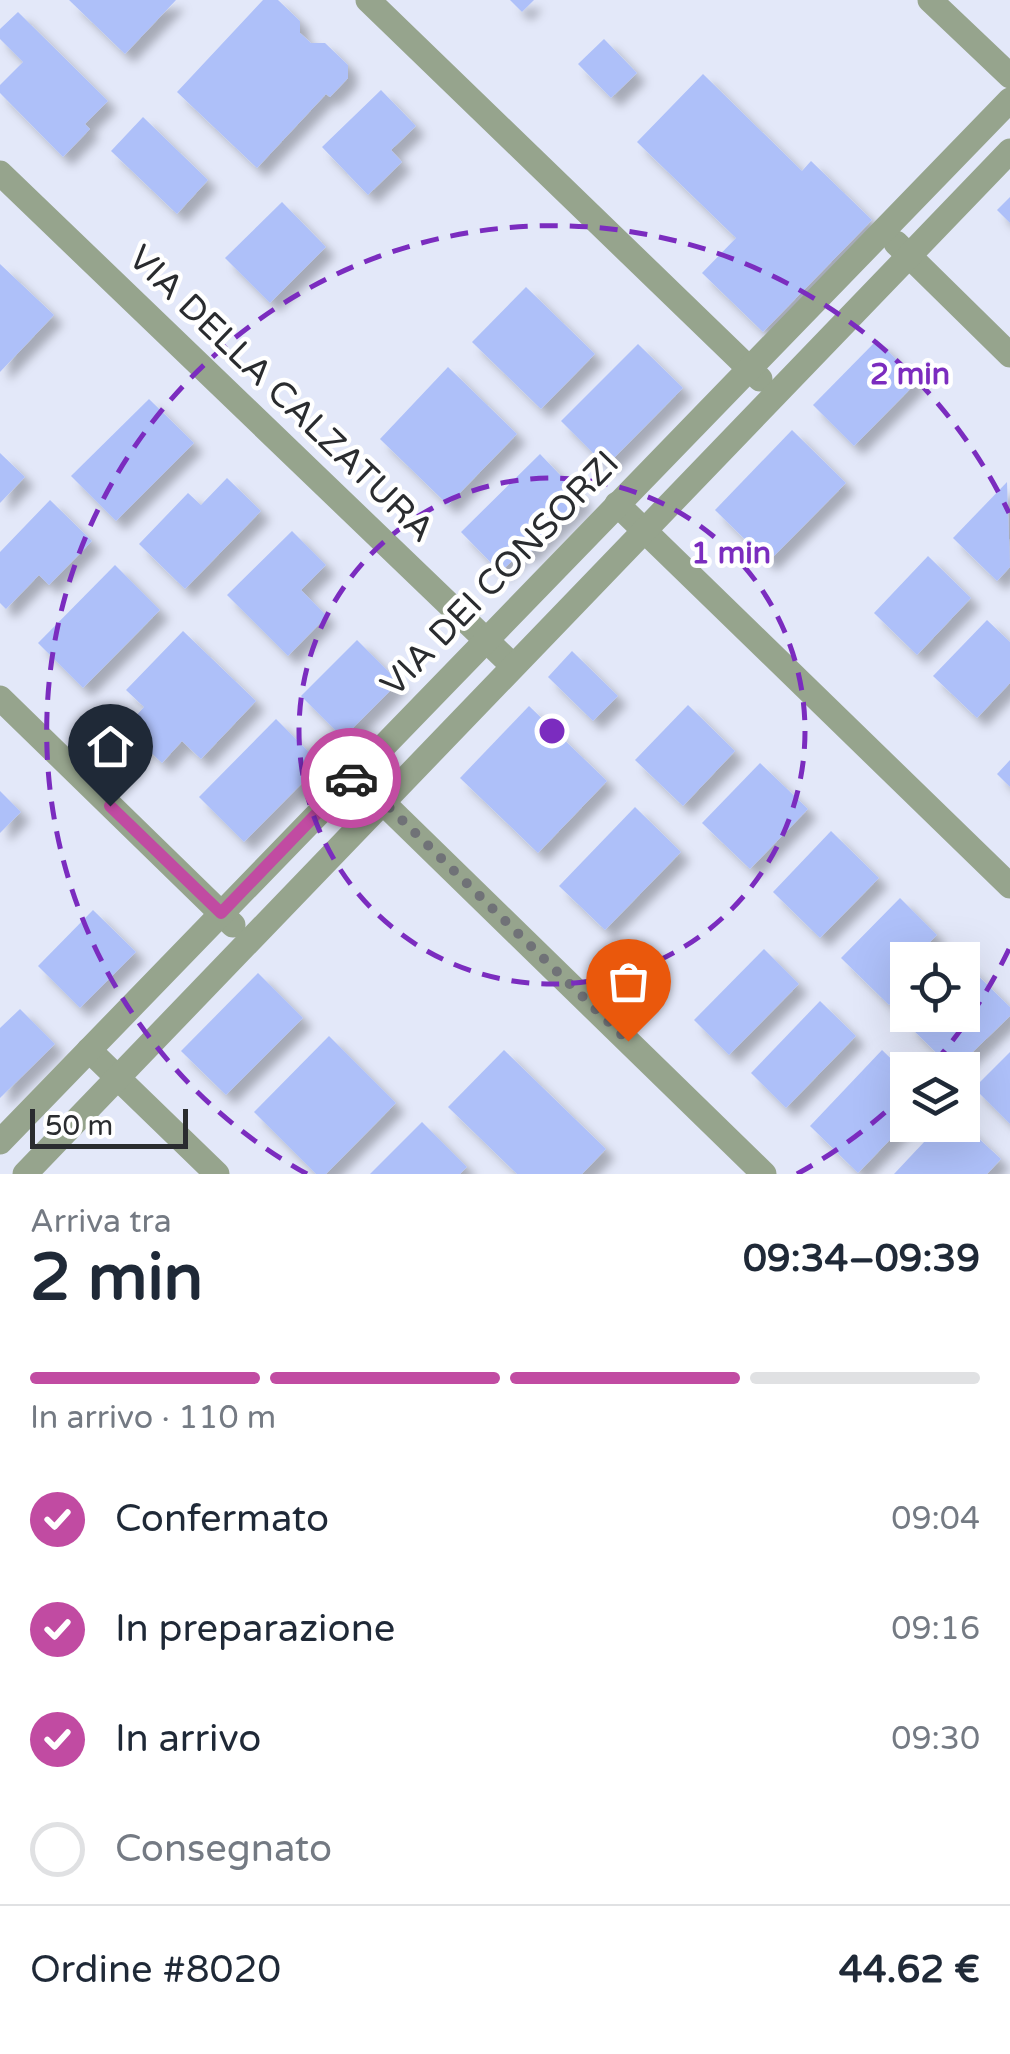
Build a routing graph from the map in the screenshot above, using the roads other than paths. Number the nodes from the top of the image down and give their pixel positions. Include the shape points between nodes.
1 (368, 0) edge
2 (930, 0) edge
3 (1010, 76) edge
4 (1010, 100) edge
5 (1010, 150) edge
6 (0, 173) edge
7 (884, 230) junction
8 (908, 256) junction
9 (1010, 355) edge
10 (750, 368) junction
11 (776, 394) junction
12 (618, 504) junction
13 (644, 530) junction
14 (486, 640) junction
15 (514, 666) junction
16 (0, 698) edge
17 (355, 774) junction
18 (382, 801) junction
19 (1010, 886) edge
20 (221, 913) junction
21 (250, 940) junction
22 (89, 1050) junction
23 (118, 1077) junction
24 (0, 1142) edge
25 (25, 1174) edge
26 (217, 1174) edge
27 (764, 1174) edge

1 - 10 street
2 - 3 street
4 - 7 street, VIA DEI CONSORZI
5 - 8 street, VIA DEI CONSORZI
6 - 14 street, VIA DELLA CALZATURA
7 - 8 street
7 - 10 street, VIA DEI CONSORZI
8 - 9 street
8 - 11 street, VIA DEI CONSORZI
10 - 11 street
10 - 12 street, VIA DEI CONSORZI
11 - 13 street, VIA DEI CONSORZI
12 - 13 street
12 - 14 street, VIA DEI CONSORZI
13 - 15 street, VIA DEI CONSORZI
13 - 19 street
14 - 15 street, VIA DELLA CALZATURA
14 - 17 street, VIA DEI CONSORZI
15 - 18 street, VIA DEI CONSORZI
16 - 20 street
17 - 18 street
17 - 20 street, VIA DEI CONSORZI
18 - 21 street, VIA DEI CONSORZI
18 - 27 street
20 - 21 street
20 - 22 street, VIA DEI CONSORZI
21 - 23 street, VIA DEI CONSORZI
22 - 23 street
22 - 24 street, VIA DEI CONSORZI
23 - 25 street, VIA DEI CONSORZI
23 - 26 street

